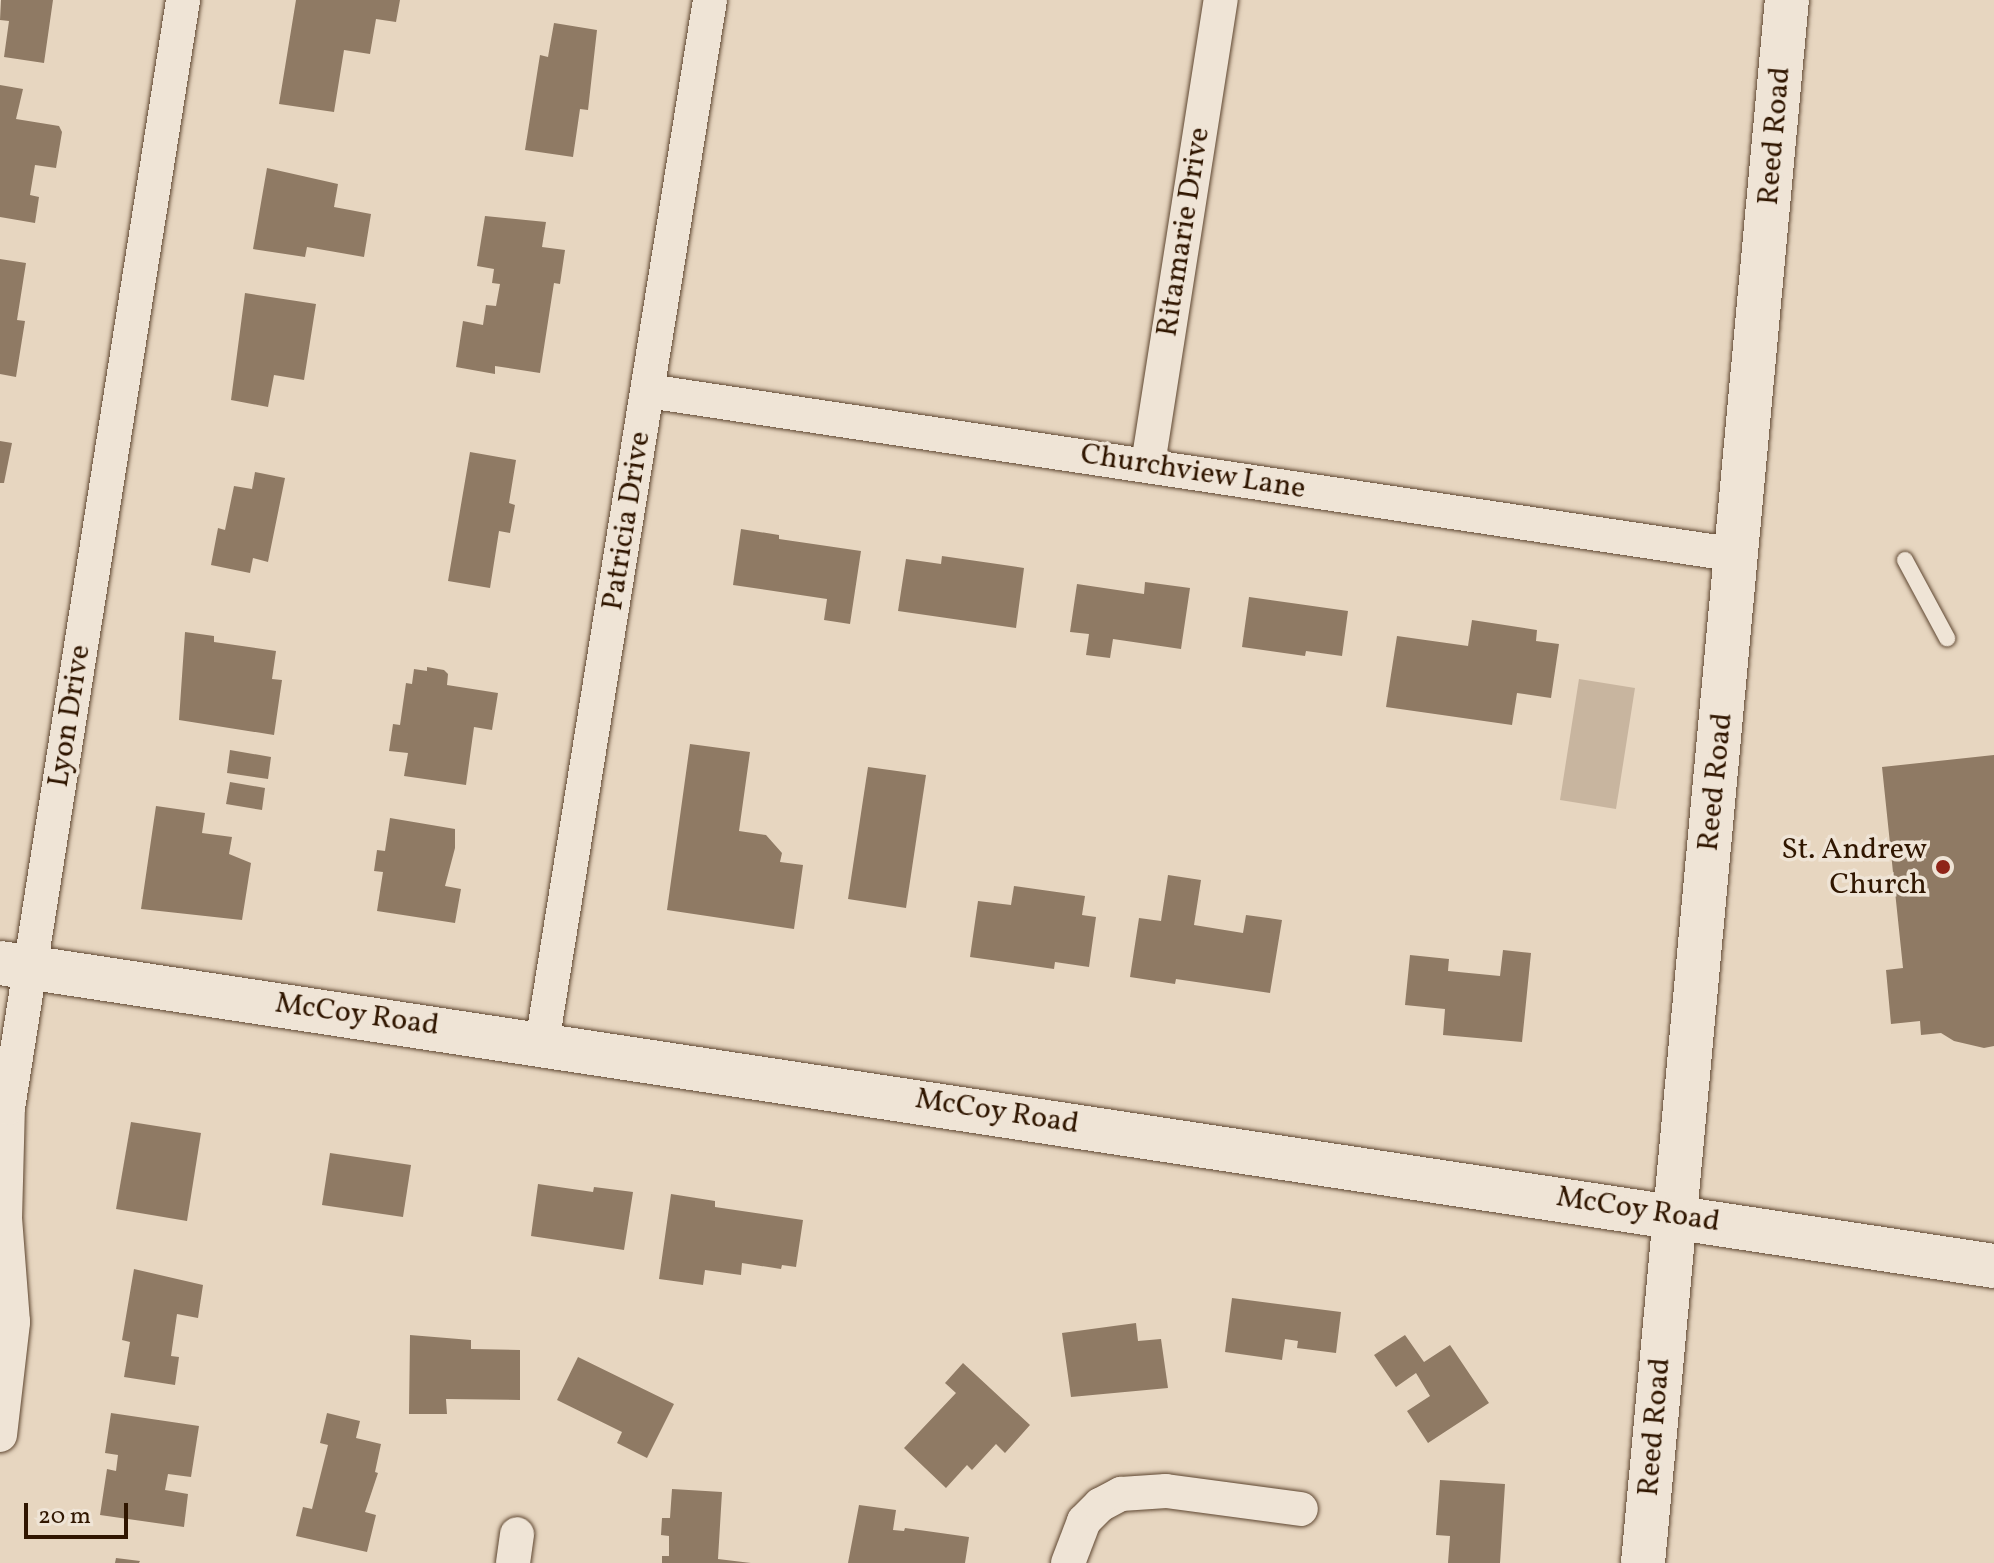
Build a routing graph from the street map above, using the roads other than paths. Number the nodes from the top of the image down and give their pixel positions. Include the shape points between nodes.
1 (183, 0) edge
2 (710, 0) edge
3 (1221, 0) edge
4 (1787, 0) edge
5 (648, 391) junction
6 (1148, 464) junction
7 (1738, 555) junction
8 (1905, 560) dead end
9 (1947, 638) dead end
10 (15, 965) edge
11 (542, 1043) junction
12 (1673, 1216) junction
13 (1994, 1266) edge
14 (0, 1435) edge
15 (1301, 1509) dead end
16 (1068, 1563) edge
17 (1643, 1563) edge

1 - 10 street, Lyon Drive
2 - 5 street, Patricia Drive
3 - 6 street, Ritamarie Drive
4 - 7 main road, Reed Road
5 - 6 street, Churchview Lane
5 - 11 street, Patricia Drive
6 - 7 street, Churchview Lane
7 - 12 main road, Reed Road
8 - 9 lane
10 - 11 main road, McCoy Road
10 - 14 street, Lyon Drive via 4,1164 13,1322
11 - 12 main road, McCoy Road
12 - 13 main road, McCoy Road
12 - 17 main road, Reed Road
15 - 16 street via 1166,1491 1121,1494 1084,1521

